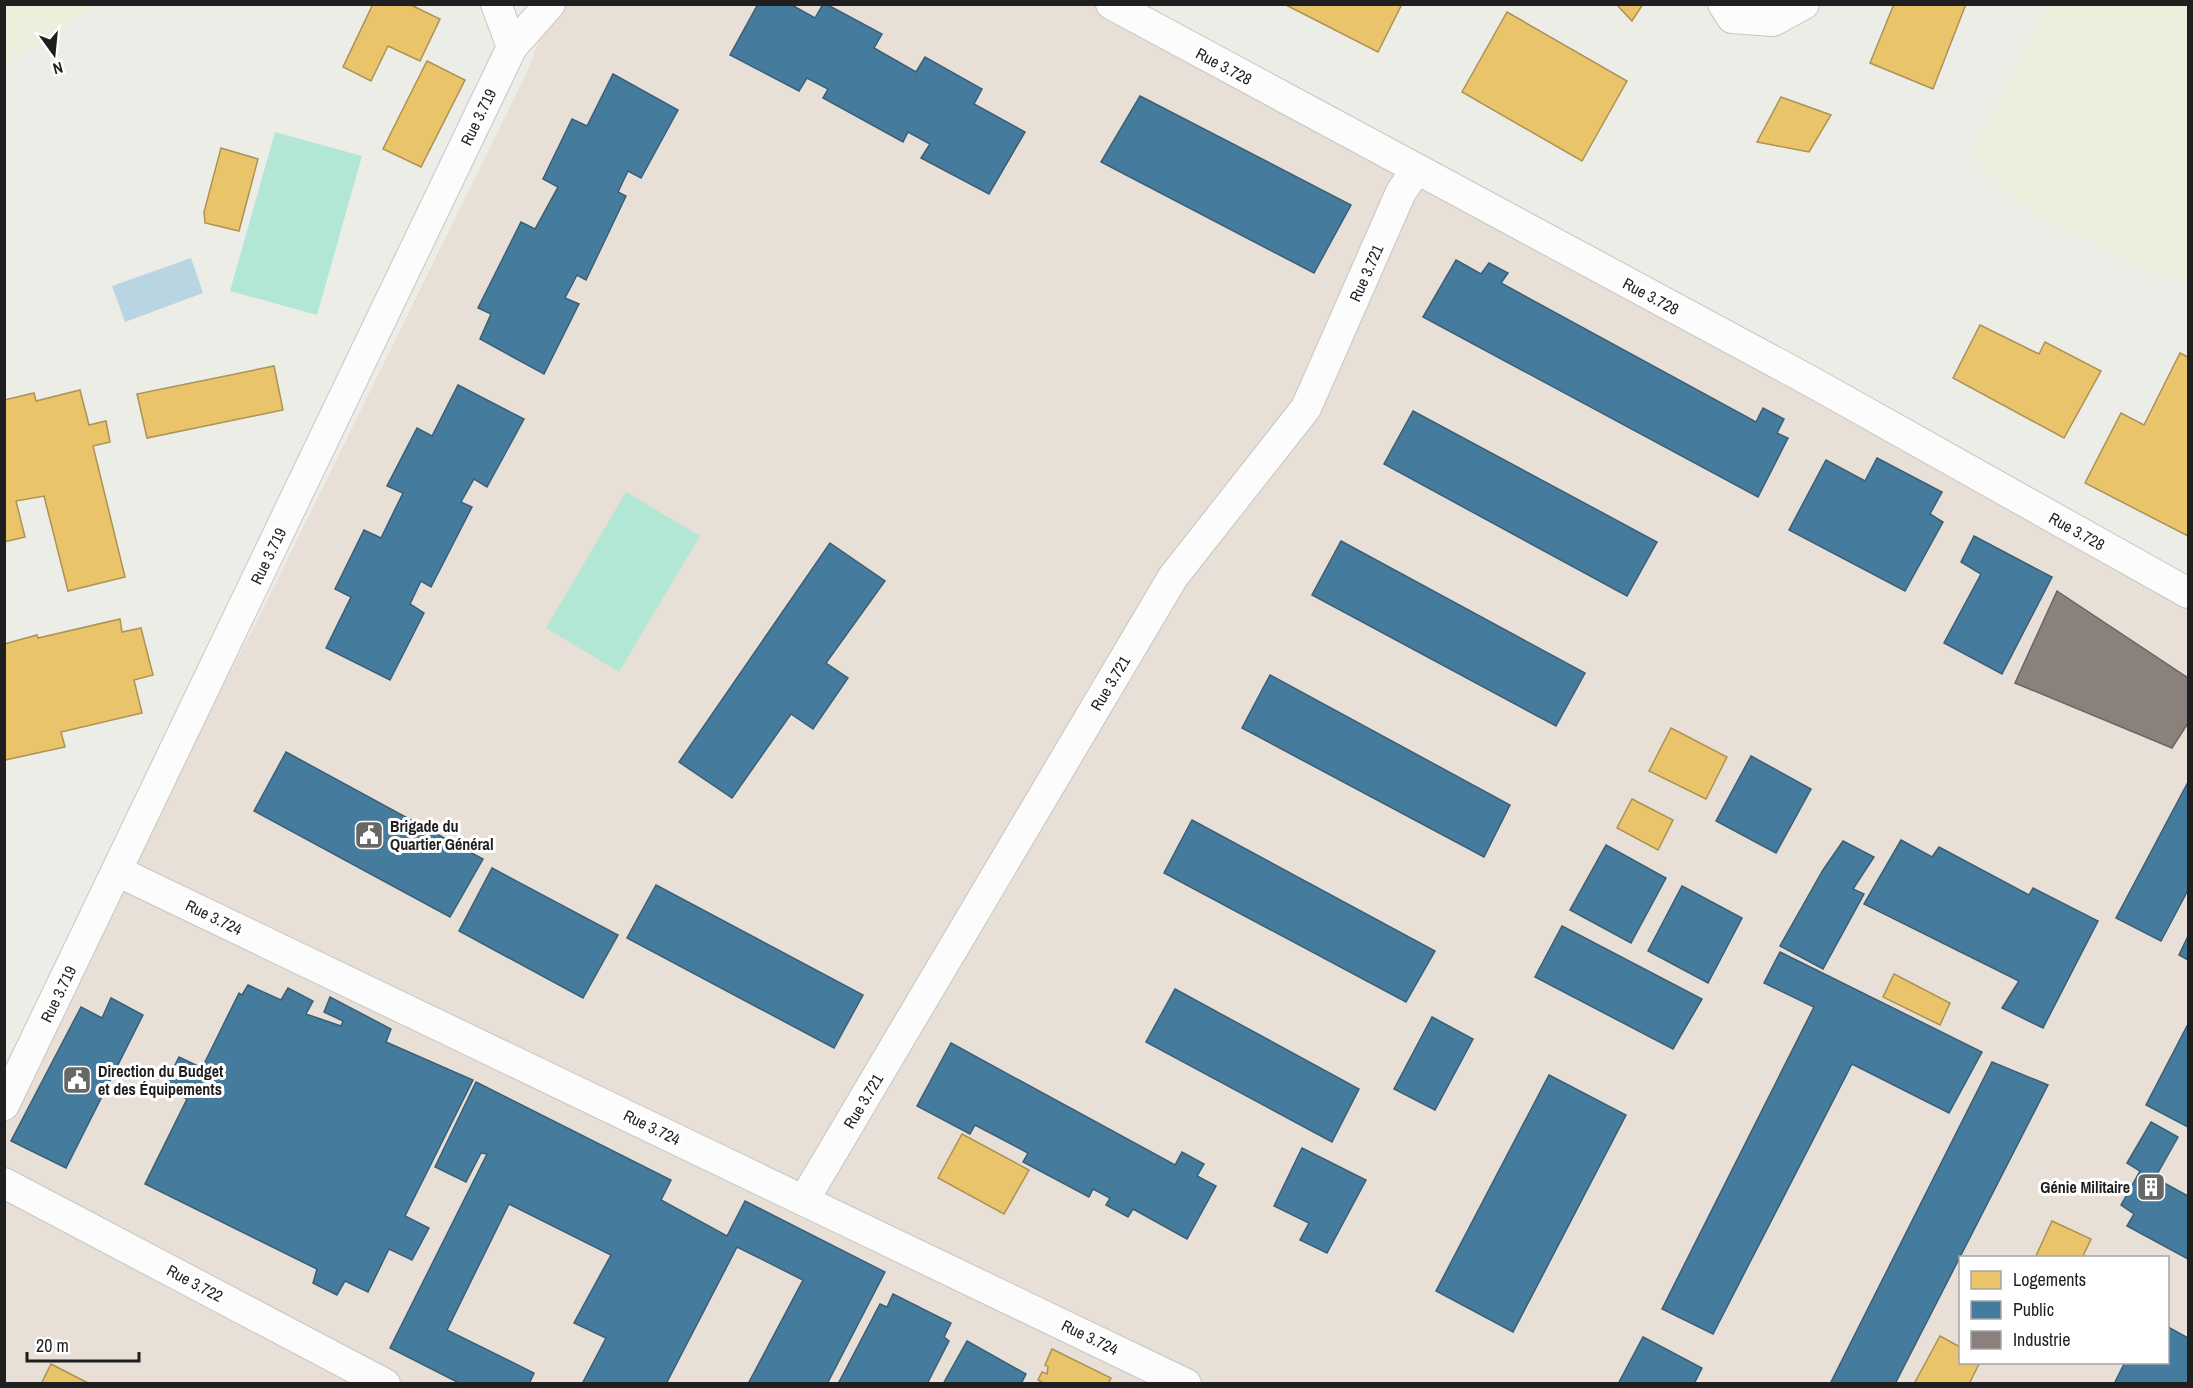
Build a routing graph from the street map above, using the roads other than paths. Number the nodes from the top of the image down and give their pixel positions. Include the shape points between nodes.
1 (496, 4) edge
2 (550, 4) edge
3 (1111, 4) edge
4 (1723, 4) edge
5 (1804, 4) edge
6 (512, 47) junction
7 (1416, 170) junction
8 (2188, 593) edge
9 (117, 871) junction
10 (4, 1105) edge
11 (4, 1183) edge
12 (804, 1200) junction
13 (385, 1383) edge
14 (1186, 1383) edge

1 - 6 street
2 - 6 street
3 - 7 street, Rue 3.728
4 - 5 street via 1732,18 1773,21
6 - 9 street, Rue 3.719
7 - 8 street, Rue 3.728 via 1812,382
7 - 12 street, Rue 3.721 via 1401,192 1306,408 1173,577
9 - 10 street, Rue 3.719
9 - 12 street, Rue 3.724
11 - 13 street, Rue 3.722
12 - 14 street, Rue 3.724

